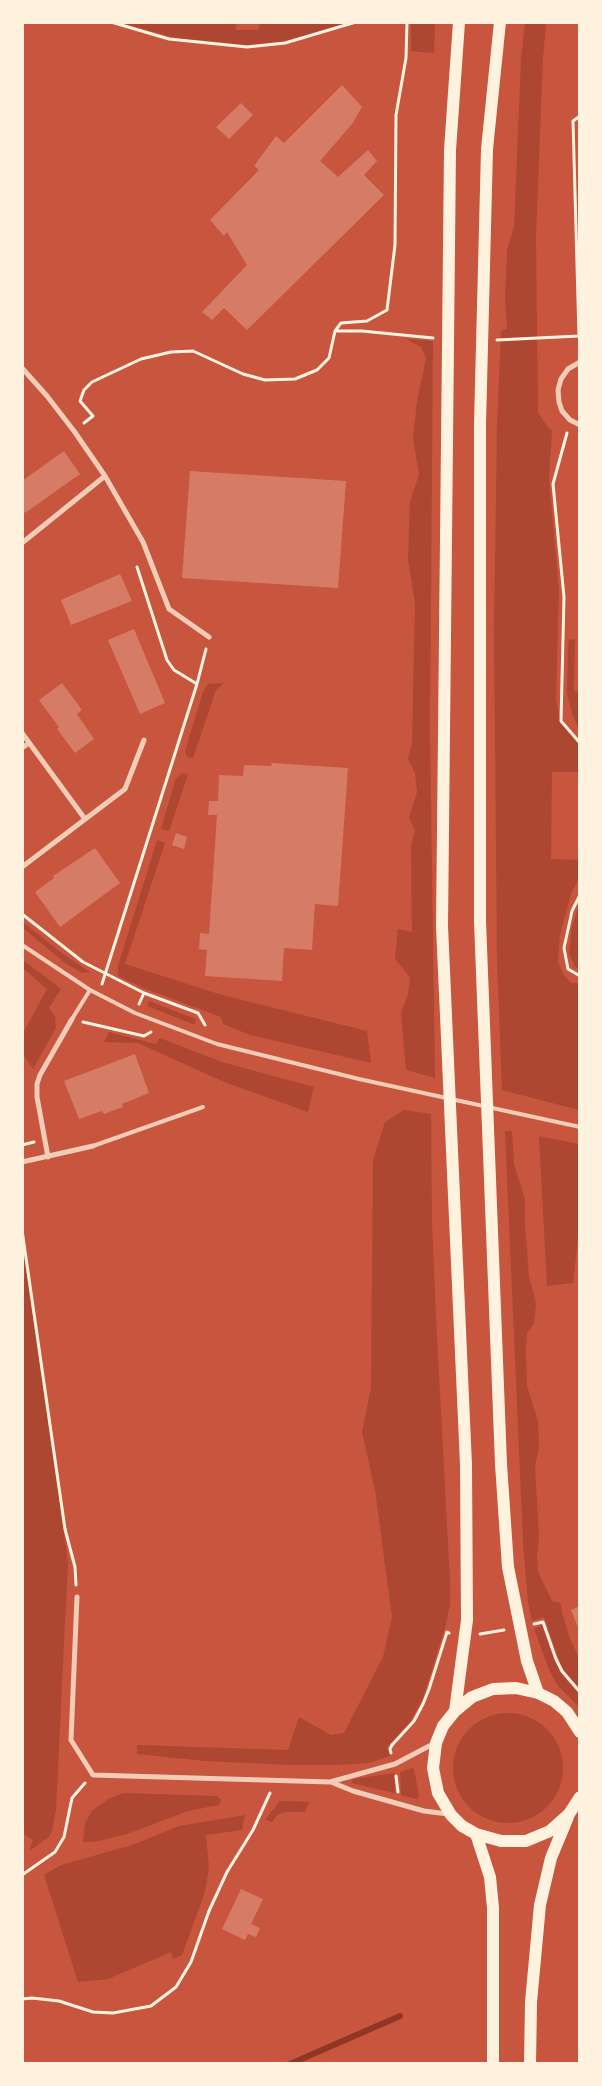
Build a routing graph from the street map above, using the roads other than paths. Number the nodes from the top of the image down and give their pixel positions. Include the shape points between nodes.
1 (459, 22) edge
2 (500, 22) edge
3 (580, 362) edge
4 (22, 368) edge
5 (580, 425) edge
6 (105, 476) junction
7 (22, 543) edge
8 (209, 637) road end
9 (22, 733) edge
10 (144, 740) dead end
11 (30, 742) junction
12 (22, 748) edge
13 (85, 820) junction
14 (22, 867) edge
15 (22, 945) edge
16 (90, 990) junction
17 (72, 1019) joint
18 (203, 1107) dead end
19 (579, 1127) edge
20 (93, 1146) joint
21 (48, 1157) junction
22 (22, 1162) edge
23 (77, 1597) road end
24 (538, 1693) junction
25 (454, 1711) junction
26 (580, 1732) edge
27 (436, 1743) junction
28 (330, 1782) junction
29 (580, 1797) edge
30 (569, 1814) junction
31 (451, 1815) junction
32 (476, 1834) junction
33 (493, 2064) edge
34 (530, 2064) edge

1 - 25 main road via 450,150 442,926 466,1465 467,1620
2 - 24 main road via 487,149 480,424 480,921 501,1464 508,1567 527,1661
3 - 5 street via 568,369 558,390 562,411
4 - 6 street via 48,396
6 - 7 street
6 - 8 street via 143,542 169,609
9 - 11 street
10 - 13 street via 125,789
11 - 12 street
11 - 13 street
13 - 14 street
15 - 16 lane
16 - 17 lane
16 - 19 lane via 155,1022 217,1044
17 - 21 street via 37,1084 36,1097
18 - 20 lane
20 - 21 street
21 - 22 street
23 - 28 street via 71,1740 93,1775
24 - 25 main road via 516,1688 494,1689 472,1697
24 - 26 main road via 567,1712
25 - 27 main road
27 - 28 street via 395,1764
27 - 31 main road via 433,1768 438,1793
28 - 31 street via 424,1811
29 - 30 main road
30 - 32 main road via 550,1831 526,1841 501,1842
30 - 34 main road via 551,1858 540,1905 531,2002
31 - 32 main road
32 - 33 main road via 490,1877 494,1908

